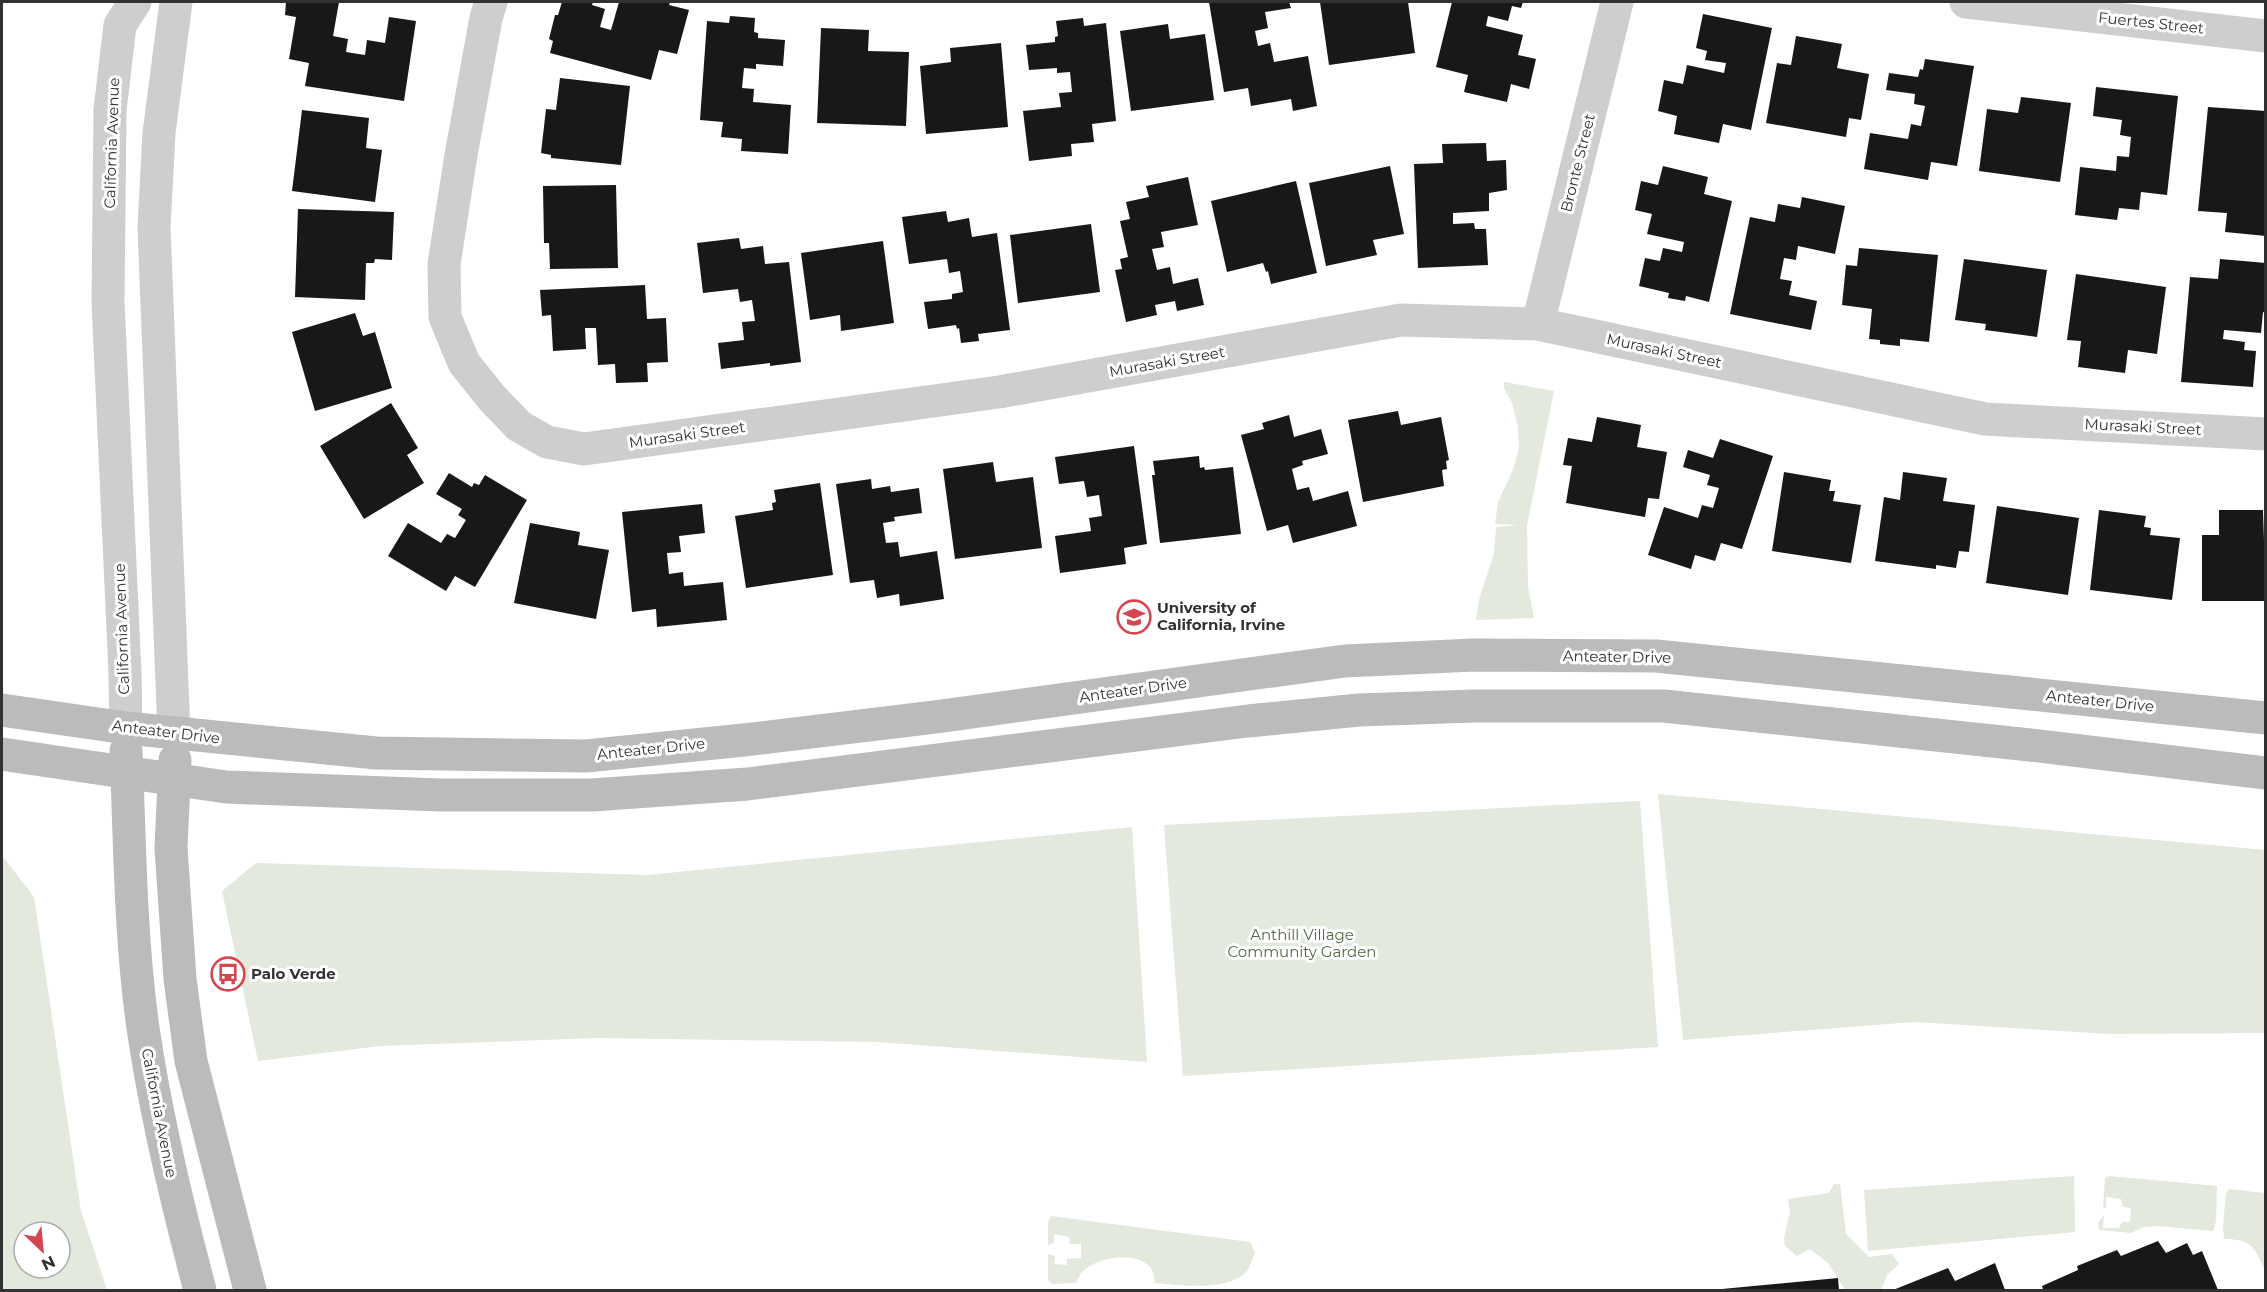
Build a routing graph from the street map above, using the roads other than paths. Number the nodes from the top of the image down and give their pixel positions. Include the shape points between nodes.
1 (135, 2) edge
2 (176, 2) edge
3 (491, 2) edge
4 (1617, 2) edge
5 (1966, 2) edge
6 (2265, 36) edge
7 (1538, 324) junction
8 (2265, 434) edge
9 (2, 710) edge
10 (2265, 718) edge
11 (126, 728) junction
12 (174, 734) junction
13 (2, 754) edge
14 (2265, 773) edge
15 (127, 774) junction
16 (175, 781) junction
17 (200, 1290) edge
18 (250, 1290) edge

1 - 11 street, California Avenue via 120,24 110,110 108,257
2 - 12 street via 159,133 154,227
3 - 7 street, Murasaki Street via 444,264 445,317 464,363 492,398 519,426 547,442 584,449 999,392 1401,320
4 - 7 street, Bronte Street
5 - 6 street, Fuertes Street
7 - 8 street, Murasaki Street via 1985,419
9 - 11 main road, Anteater Drive
10 - 12 main road, Anteater Drive via 1656,656 1474,655 1345,661 901,721 586,756 376,753
11 - 12 main road, Anteater Drive
11 - 15 main road, California Avenue
12 - 16 main road
13 - 15 main road
14 - 16 main road via 1664,706 1474,706 1359,710 1248,721 669,791 441,795 226,787
15 - 16 main road
15 - 17 main road, California Avenue via 133,935 143,1026 155,1100
16 - 18 main road via 171,848 180,979 191,1062

